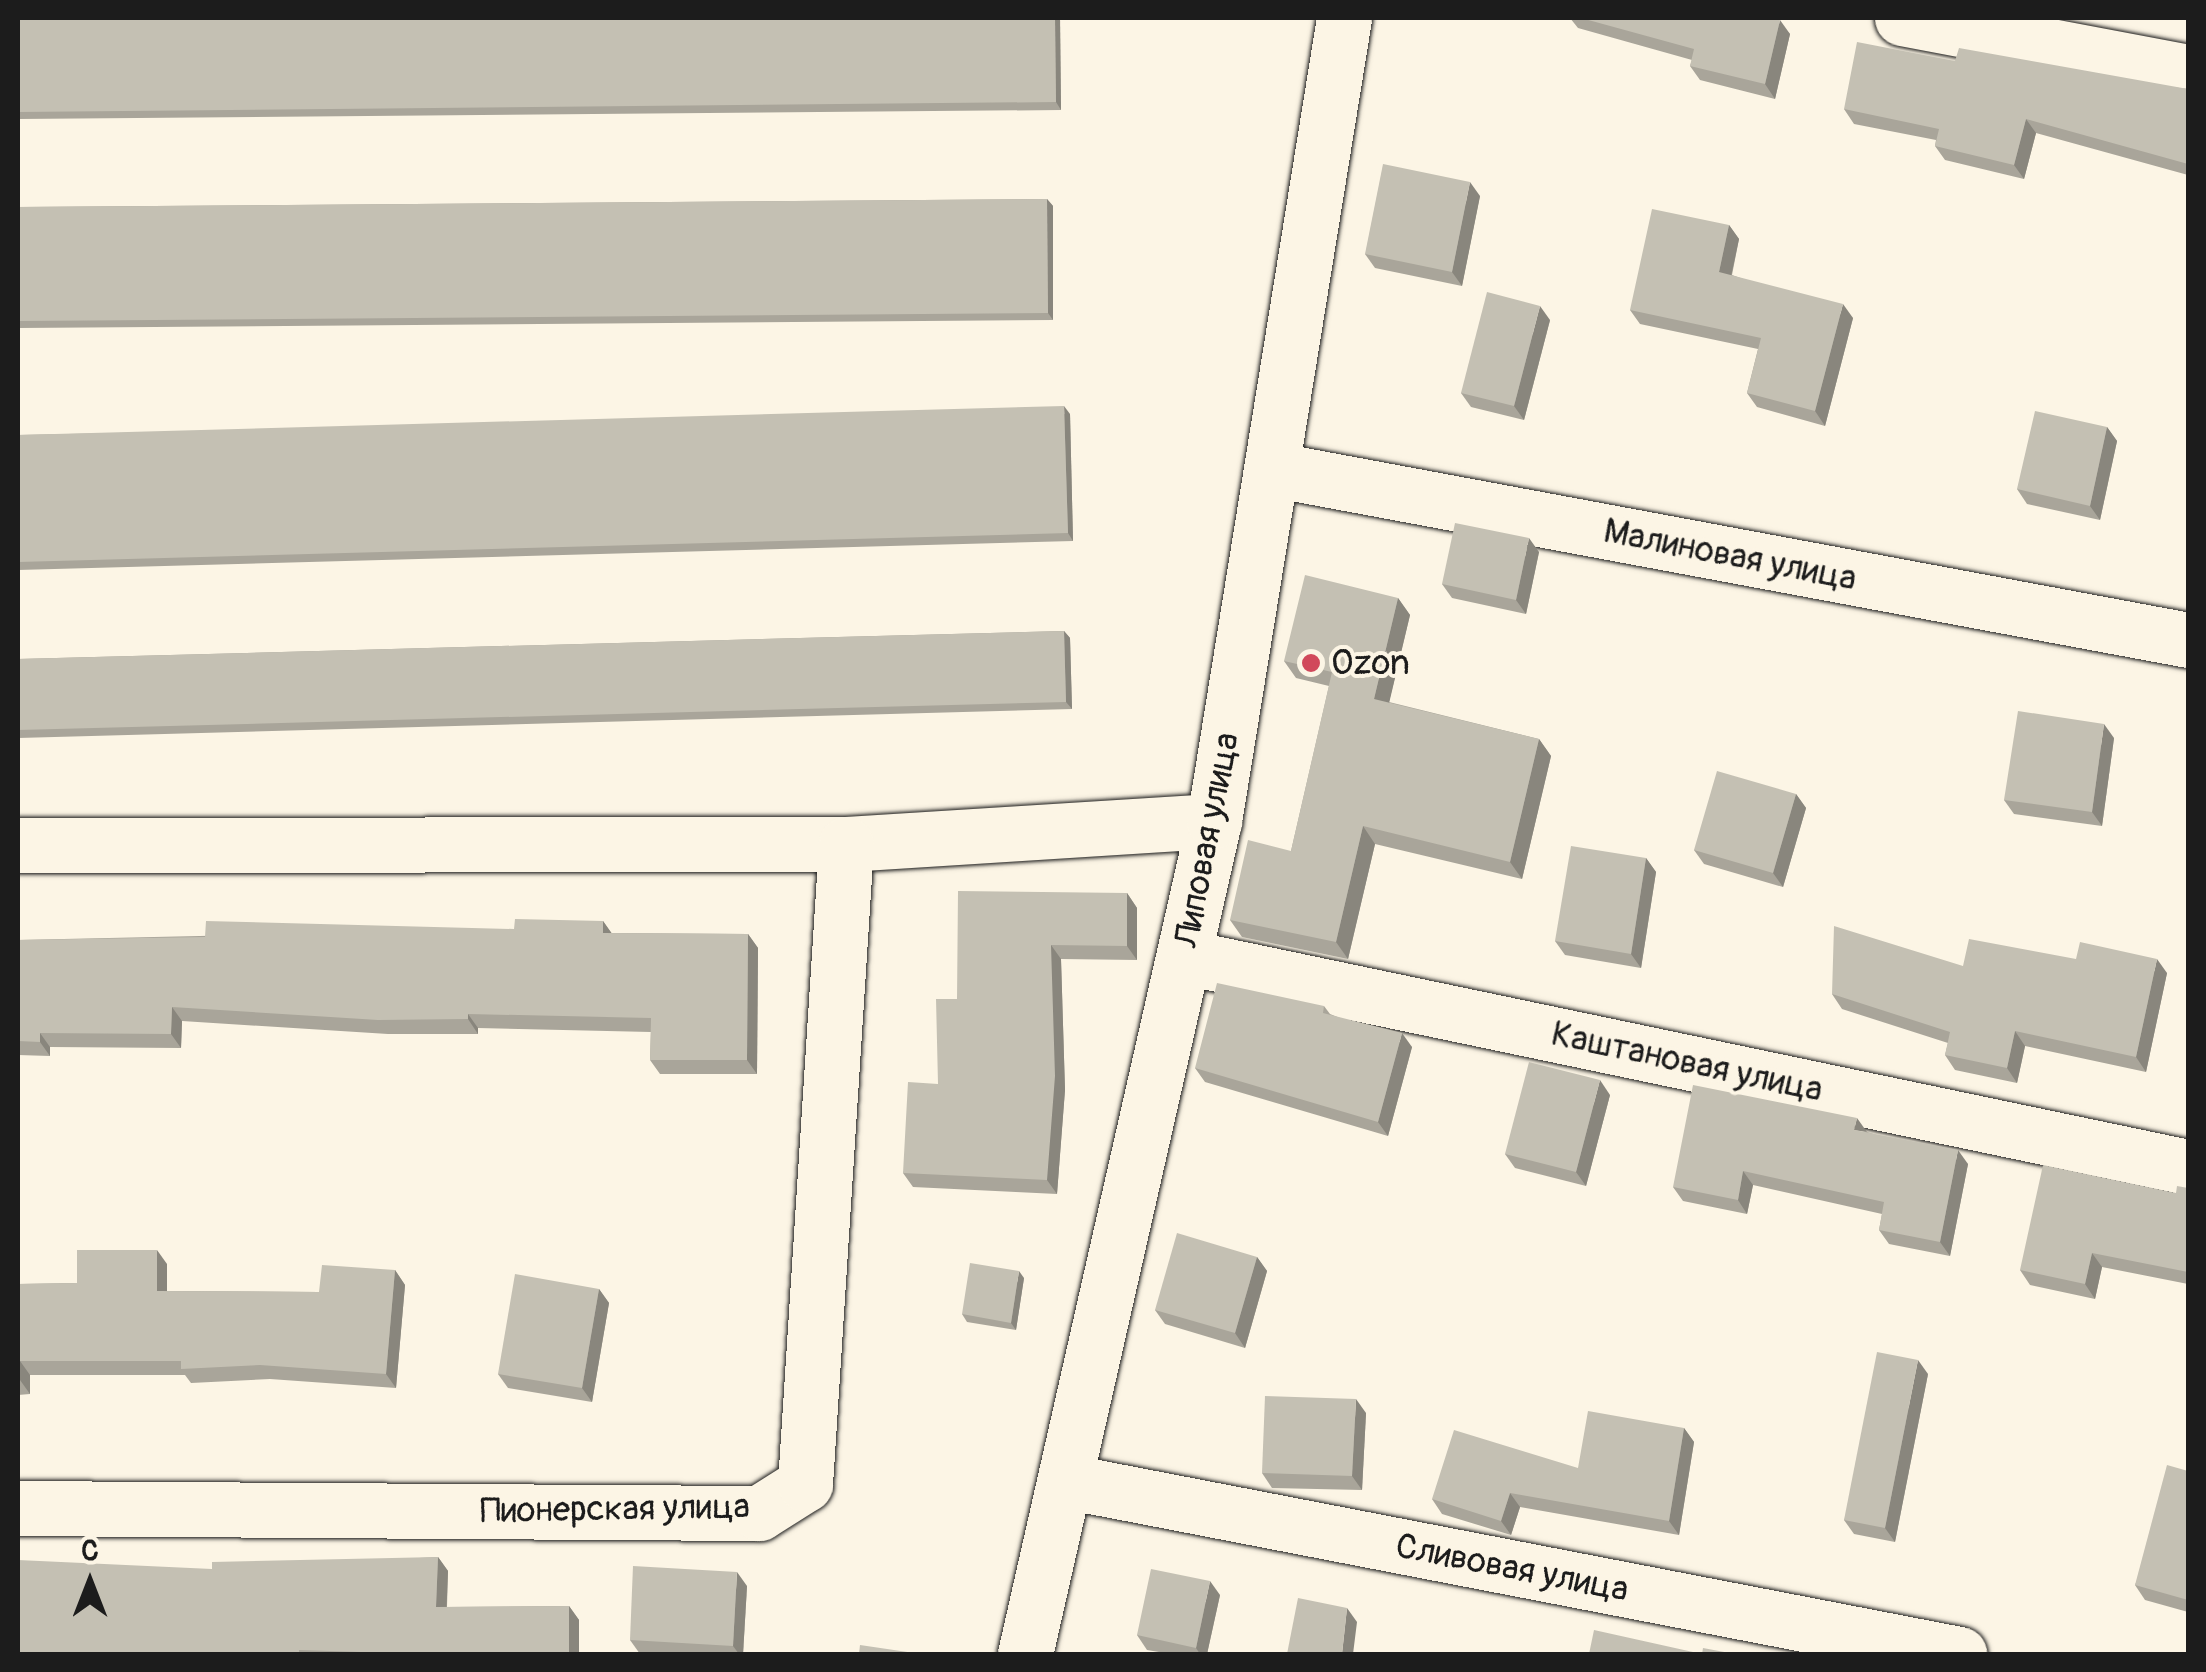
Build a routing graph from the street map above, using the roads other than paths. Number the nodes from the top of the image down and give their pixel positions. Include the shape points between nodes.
1 (1344, 18) edge
2 (1902, 18) edge
3 (2188, 72) edge
4 (1271, 469) junction
5 (2188, 640) edge
6 (1214, 821) junction
7 (846, 844) junction
8 (18, 845) edge
9 (1185, 957) junction
10 (2188, 1168) edge
11 (1065, 1481) junction
12 (18, 1508) edge
13 (1026, 1654) edge
14 (1959, 1654) edge

1 - 4 street, Липовая улица
2 - 3 street
4 - 5 street, Малиновая улица
4 - 6 street, Липовая улица
6 - 7 street
6 - 9 street, Липовая улица
7 - 8 street
7 - 12 street, Пионерская улица via 805,1484 759,1512
9 - 10 street, Каштановая улица
9 - 11 street, Липовая улица
11 - 13 street, Липовая улица
11 - 14 street, Сливовая улица

